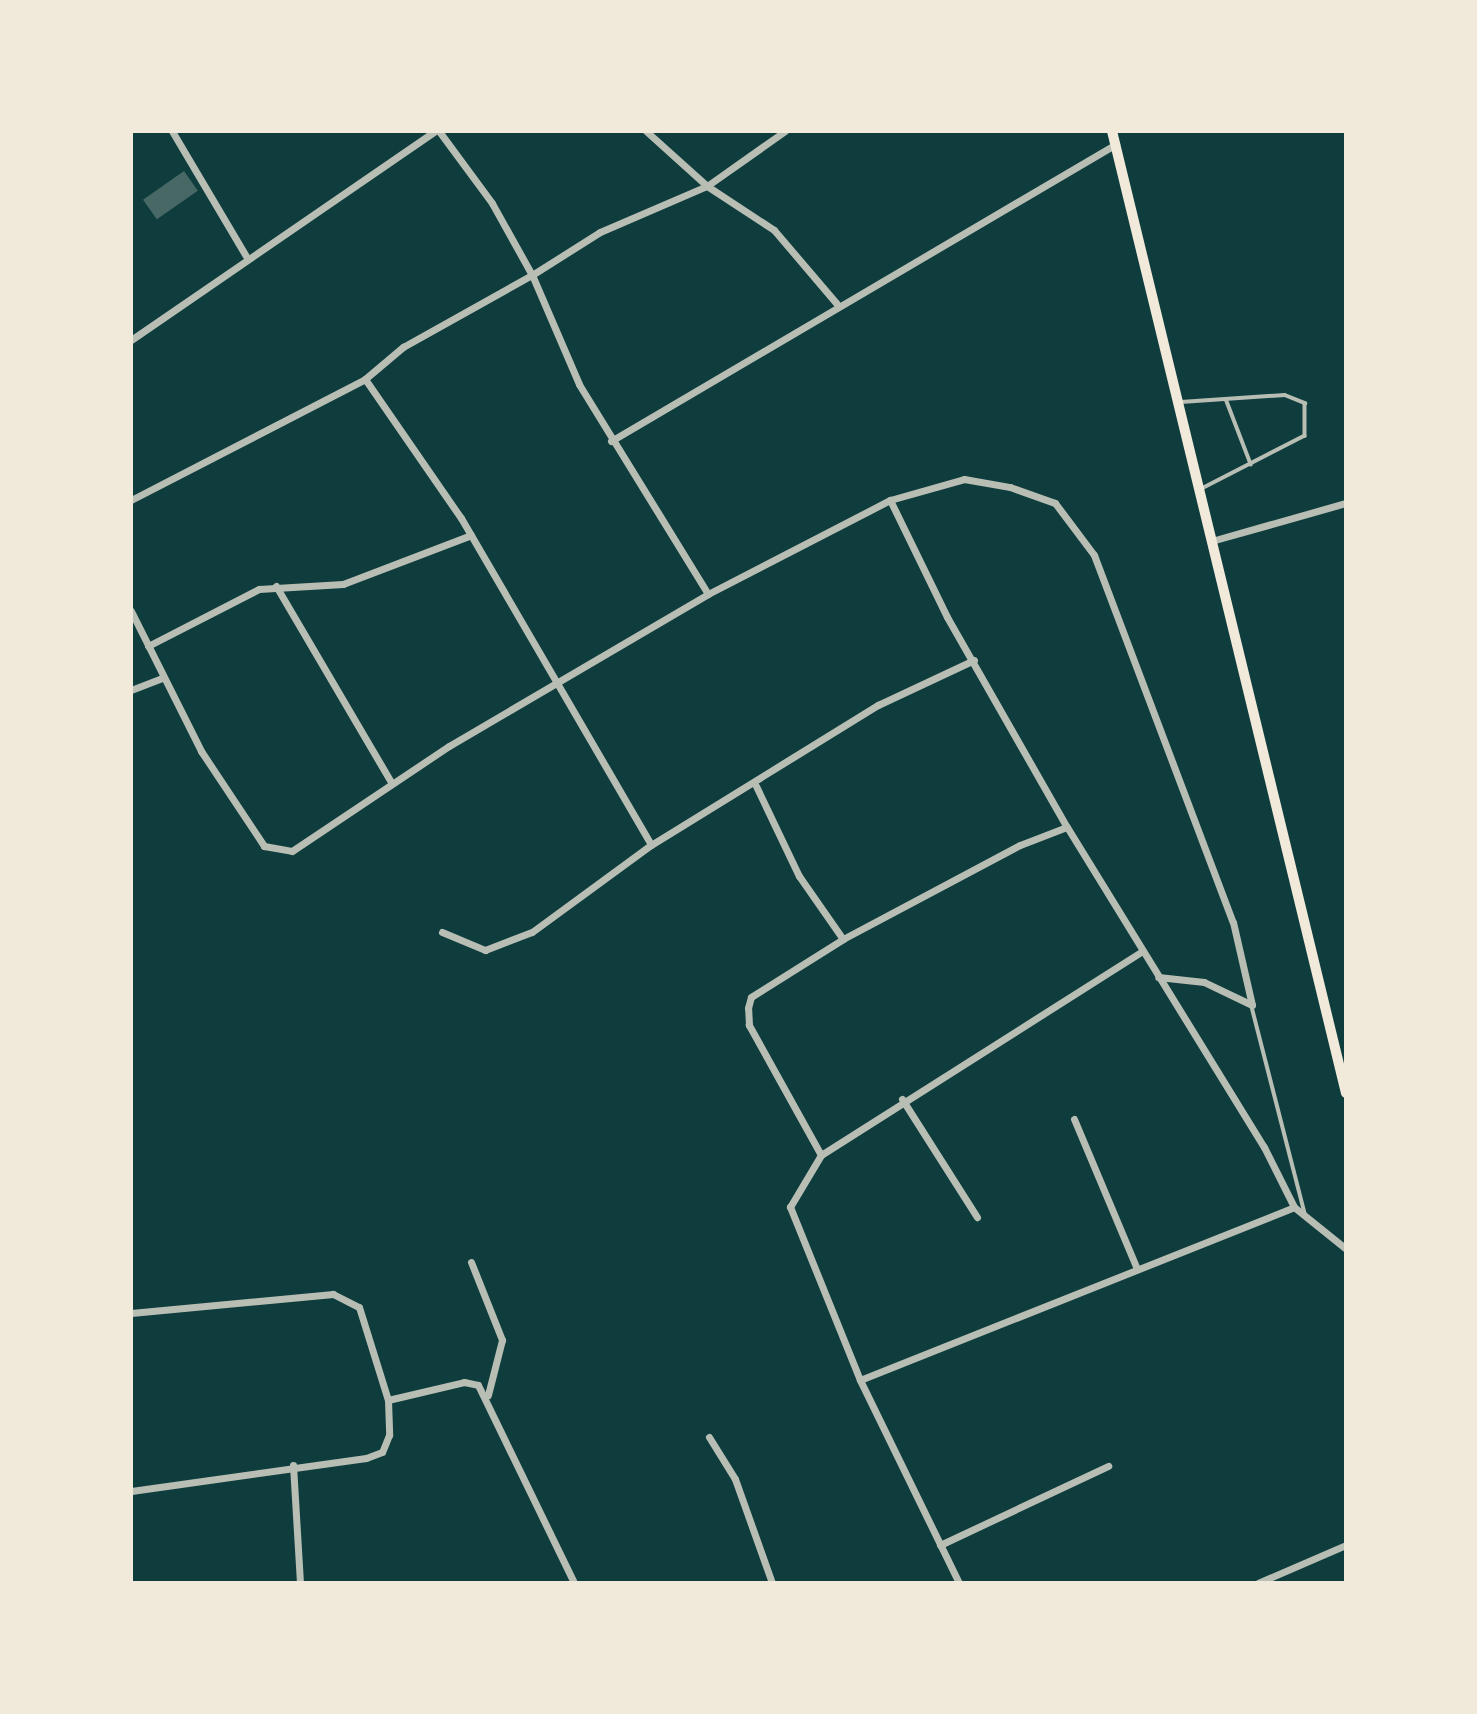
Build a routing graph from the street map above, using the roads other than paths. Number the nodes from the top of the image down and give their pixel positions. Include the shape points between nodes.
1 (172, 131) edge
2 (437, 131) edge
3 (646, 131) edge
4 (785, 131) edge
5 (1112, 131) edge
6 (1116, 144) junction
7 (707, 186) junction
8 (246, 256) junction
9 (532, 275) junction
10 (837, 304) junction
11 (131, 340) edge
12 (365, 379) junction
13 (1226, 399) junction
14 (1181, 402) junction
15 (611, 440) junction
16 (1251, 464) junction
17 (1202, 489) junction
18 (131, 500) edge
19 (890, 500) junction
20 (1346, 503) edge
21 (471, 535) junction
22 (1215, 540) junction
23 (276, 586) junction
24 (708, 594) junction
25 (131, 611) edge
26 (148, 646) junction
27 (974, 660) junction
28 (163, 678) junction
29 (561, 684) junction
30 (131, 690) edge
31 (391, 784) junction
32 (756, 786) junction
33 (1067, 827) junction
34 (651, 845) junction
35 (442, 932) dead end
36 (843, 939) junction
37 (1143, 951) junction
38 (1158, 976) junction
39 (1252, 1005) junction
40 (1346, 1093) edge
41 (902, 1099) junction
42 (1074, 1119) dead end
43 (821, 1155) junction
44 (1294, 1207) junction
45 (1305, 1215) junction
46 (977, 1217) dead end
47 (1346, 1249) edge
48 (471, 1262) dead end
49 (1137, 1269) junction
50 (131, 1312) edge
51 (860, 1380) junction
52 (488, 1395) junction
53 (388, 1400) junction
54 (709, 1437) dead end
55 (293, 1465) junction
56 (1108, 1466) dead end
57 (131, 1491) edge
58 (940, 1545) junction
59 (1346, 1545) edge
60 (300, 1583) edge
61 (574, 1583) edge
62 (772, 1583) edge
63 (959, 1583) edge
64 (1258, 1583) edge

1 - 8 street
2 - 8 street
2 - 9 street via 492,203
3 - 7 street
4 - 7 street
5 - 6 main road
6 - 10 street
6 - 14 main road
7 - 9 street via 600,232
7 - 10 street via 774,230
8 - 11 street
9 - 12 street via 403,347
9 - 15 street
10 - 15 street
12 - 18 street
12 - 21 street
13 - 14 lane
13 - 16 lane
13 - 16 lane via 1285,394 1305,403 1305,436
14 - 17 main road
15 - 24 street
16 - 17 lane
17 - 22 main road
19 - 24 street
19 - 27 street
19 - 39 street via 964,479 1055,503 1073,524 1094,555 1233,922
20 - 22 street
21 - 23 street via 343,584
21 - 29 street
22 - 40 main road
23 - 26 street
23 - 31 street
24 - 29 street
25 - 26 street
26 - 28 street
27 - 32 street via 878,705
27 - 33 street
28 - 30 street
28 - 31 street via 264,846 292,851
29 - 31 street
29 - 34 street
32 - 34 street
32 - 36 street via 799,876
33 - 36 street via 1020,845
33 - 37 street
34 - 35 street via 510,943 485,950
36 - 43 street via 751,997 748,1008 749,1025
37 - 38 street
37 - 41 street
38 - 39 street via 1205,982
38 - 44 street via 1264,1147
39 - 45 lane
41 - 43 street
41 - 46 street
42 - 49 street
43 - 51 street via 790,1207
44 - 45 street
44 - 49 street
45 - 47 street
48 - 52 street via 502,1340
49 - 51 street
50 - 53 street via 332,1294 359,1307
51 - 58 street
52 - 53 street via 464,1382
52 - 61 street
53 - 55 street via 389,1435 382,1452
54 - 62 street via 736,1479
55 - 57 street
55 - 60 street
56 - 58 street
58 - 63 street
59 - 64 street

